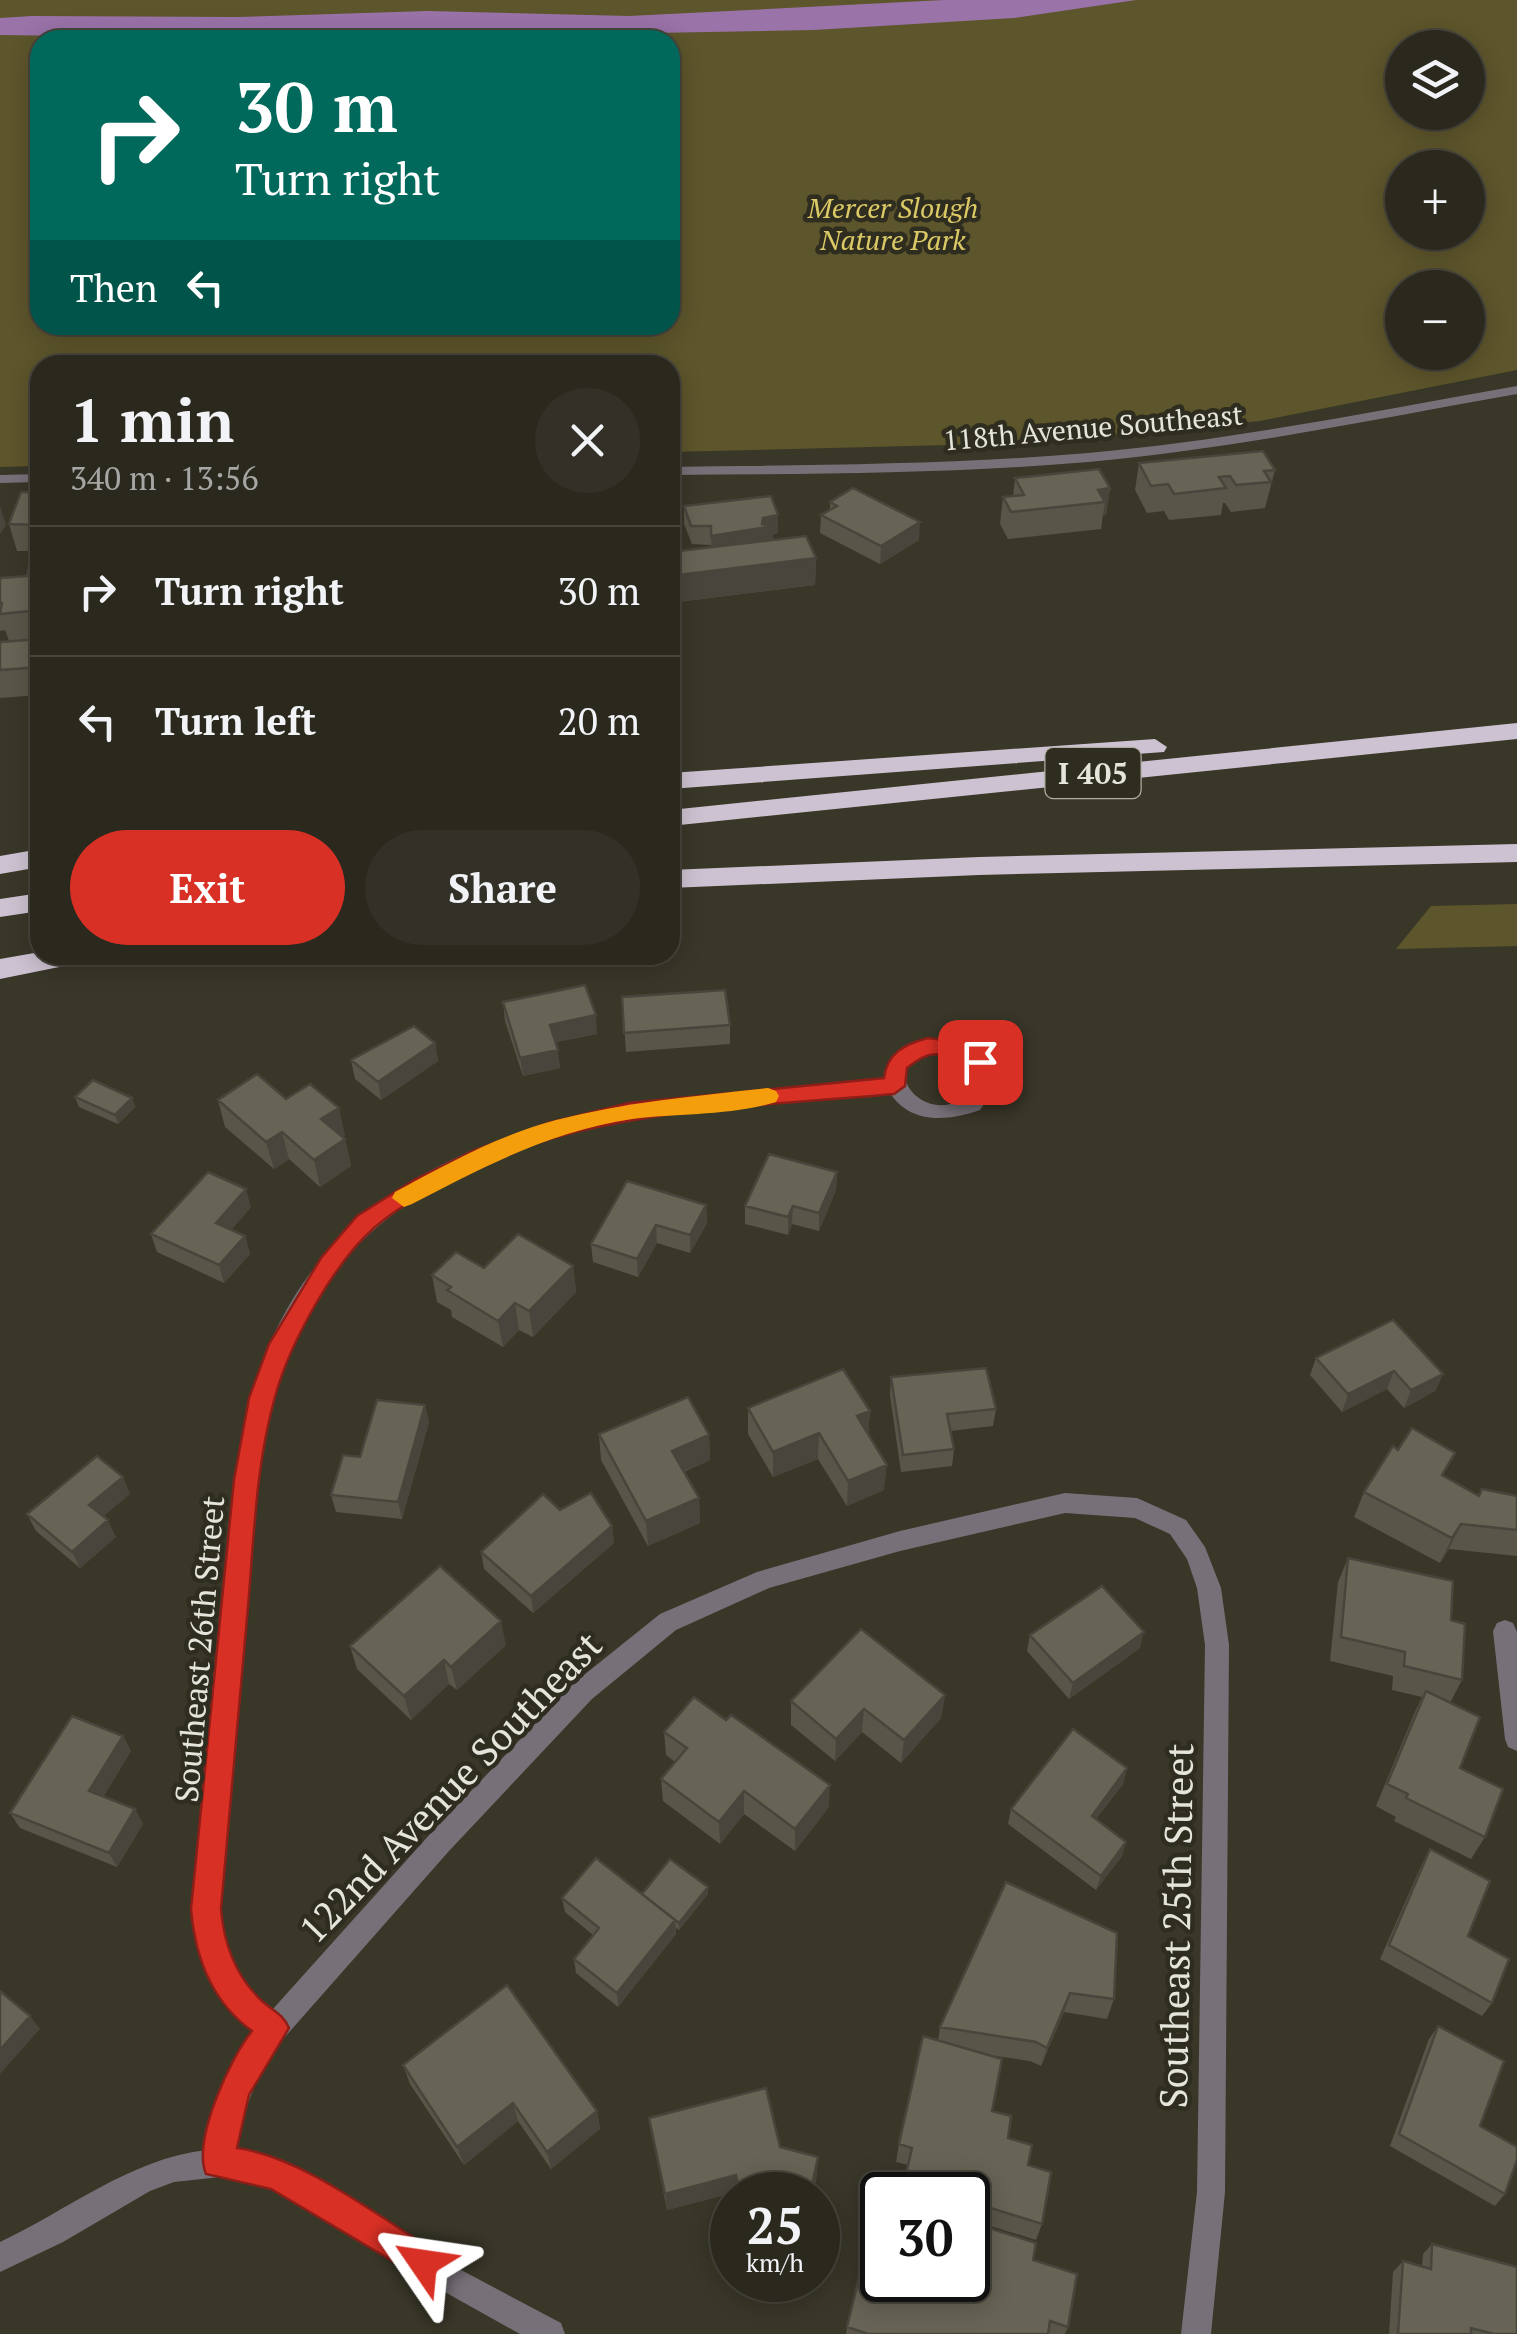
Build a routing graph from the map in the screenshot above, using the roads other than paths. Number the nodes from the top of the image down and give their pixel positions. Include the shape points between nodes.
1 (1517, 390) edge
2 (680, 470) edge
3 (30, 478) edge
4 (0, 479) edge
5 (1517, 729) edge
6 (680, 780) edge
7 (680, 817) edge
8 (1517, 852) edge
9 (30, 860) edge
10 (0, 865) edge
11 (680, 878) edge
12 (30, 904) edge
13 (0, 908) edge
14 (30, 963) edge
15 (0, 969) edge
16 (894, 1086) junction
17 (1178, 1527) joint
18 (1505, 1631) dead end
19 (1517, 1739) edge
20 (274, 2028) junction
21 (217, 2162) junction
22 (0, 2257) edge
23 (550, 2334) edge
24 (1196, 2334) edge

1 - 2 street, 118th Avenue Southeast via 1247,438 1086,458
3 - 4 street
5 - 6 highway
5 - 7 highway, I 405
8 - 11 highway
9 - 10 highway
12 - 13 highway
14 - 15 highway
16 - 16 street via 897,1064 928,1046 970,1054 987,1084 973,1105 943,1113 912,1106
16 - 20 street, Southeast 26th Street via 699,1102 556,1128 422,1186 365,1222 329,1265 278,1351 246,1480 206,1909 217,1966 249,2010
17 - 20 street, 122nd Avenue Southeast via 1137,1508 1066,1503 765,1580 668,1622 584,1691
17 - 24 street, Southeast 25th Street via 1198,1554 1217,1645 1211,2192
18 - 19 street
20 - 21 street, 122nd Avenue Southeast via 234,2091
21 - 22 street via 142,2180
21 - 23 street via 280,2176

